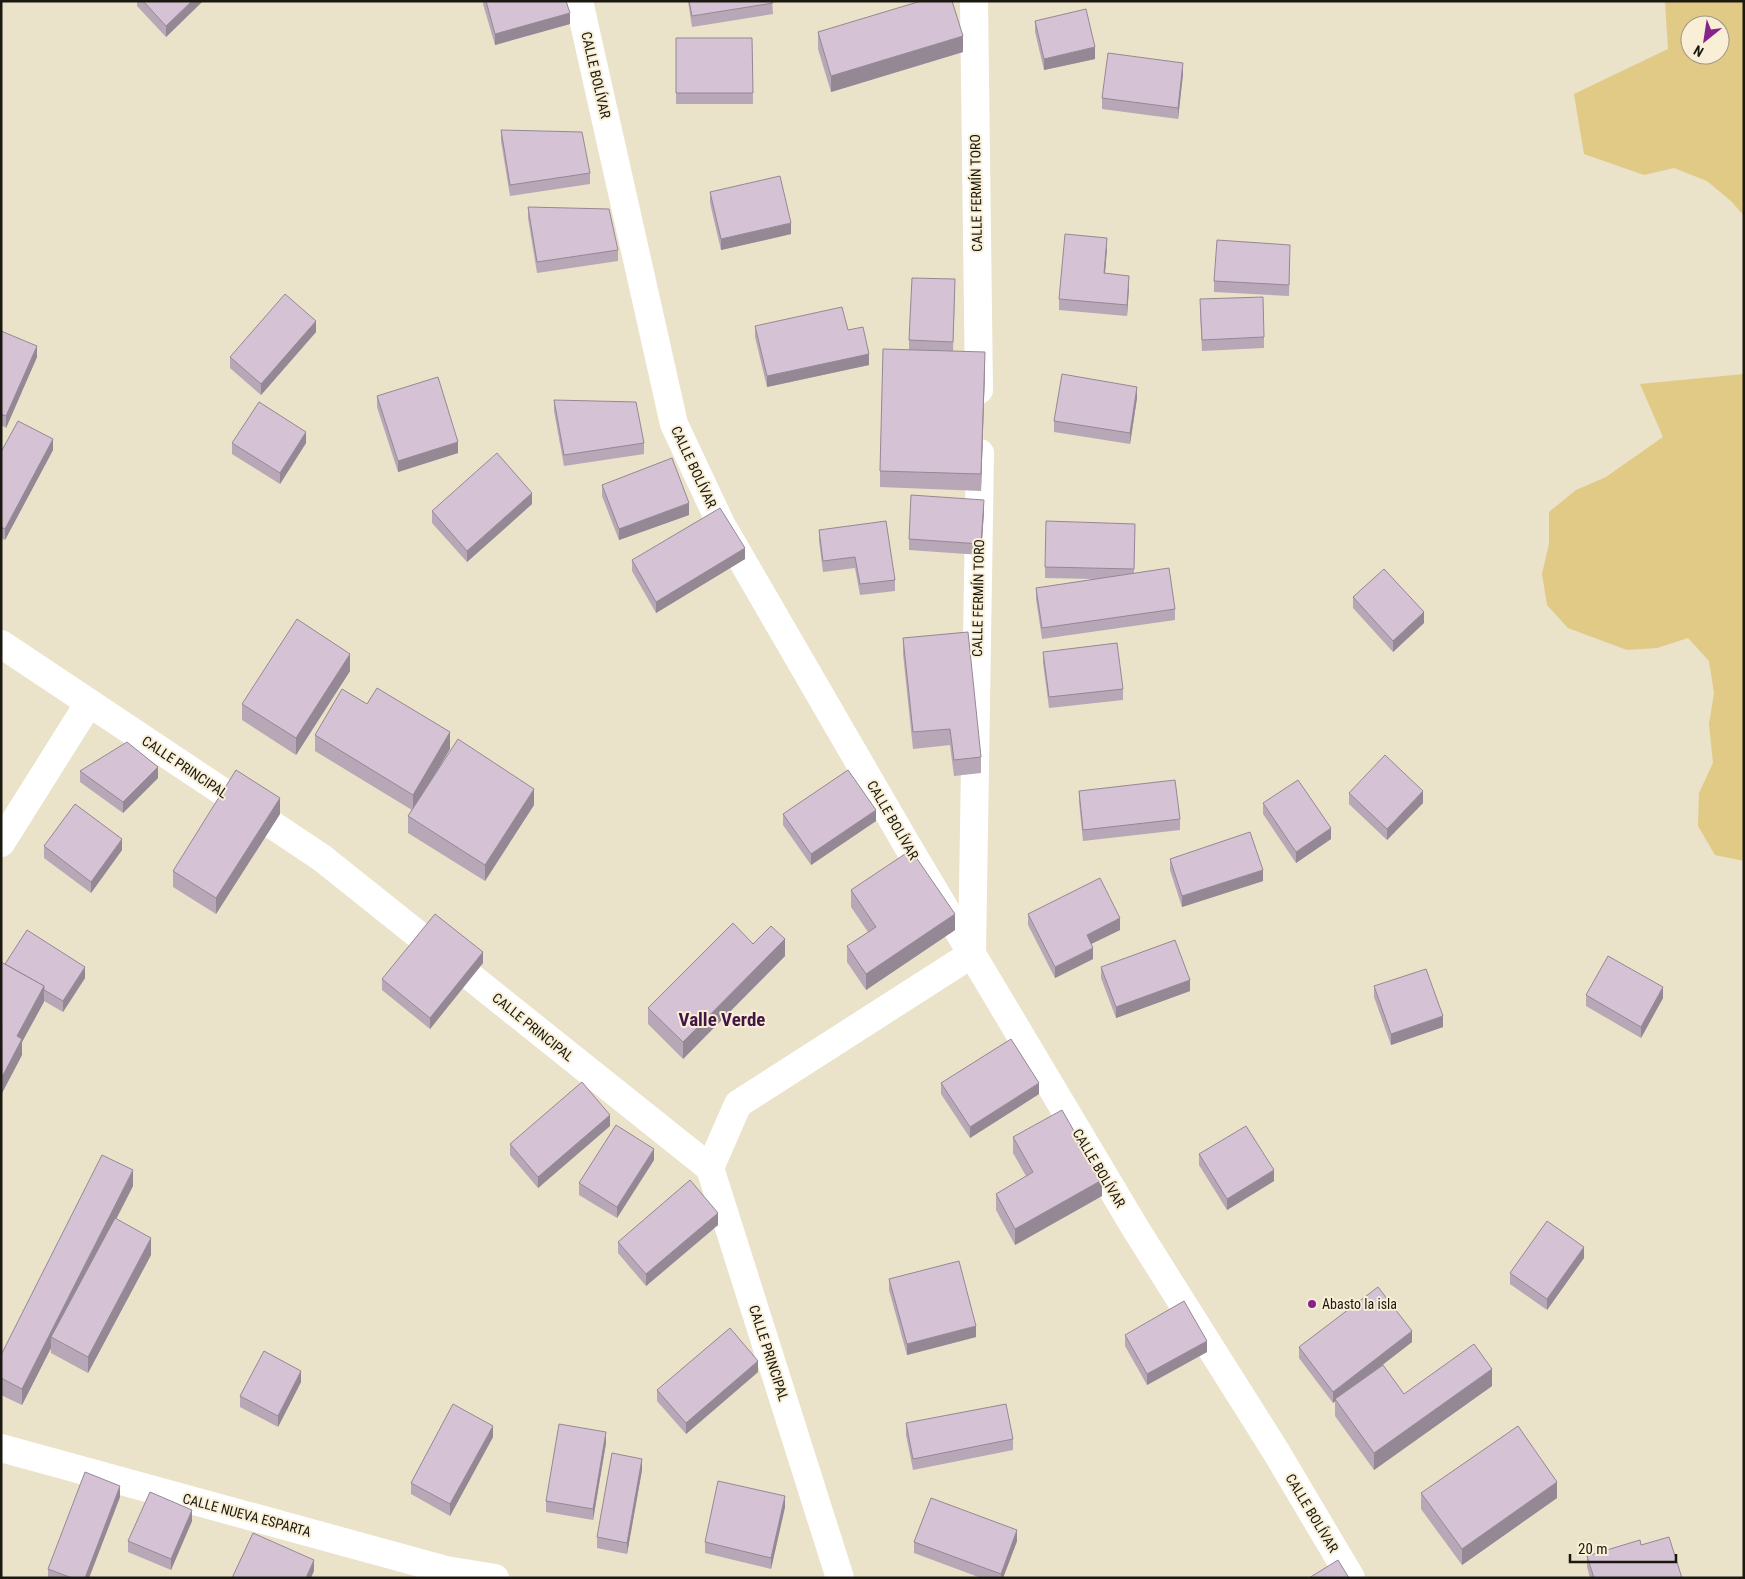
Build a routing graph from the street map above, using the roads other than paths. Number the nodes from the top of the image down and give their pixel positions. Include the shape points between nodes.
1 (579, 1) edge
2 (974, 1) edge
3 (1, 644) edge
4 (89, 703) junction
5 (1, 843) edge
6 (972, 954) junction
7 (710, 1168) junction
8 (1, 1448) edge
9 (495, 1578) edge
10 (840, 1578) edge
11 (1351, 1578) edge

1 - 6 street, CALLE BOLÍVAR via 674,424 721,524
2 - 6 street, CALLE FERMÍN TORO via 980,423
3 - 4 street, CALLE PRINCIPAL
4 - 5 street
4 - 7 street, CALLE PRINCIPAL via 322,858
6 - 7 street via 738,1104
6 - 11 street, CALLE BOLÍVAR via 1136,1231 1275,1450
7 - 10 street, CALLE PRINCIPAL
8 - 9 street, CALLE NUEVA ESPARTA via 446,1570

